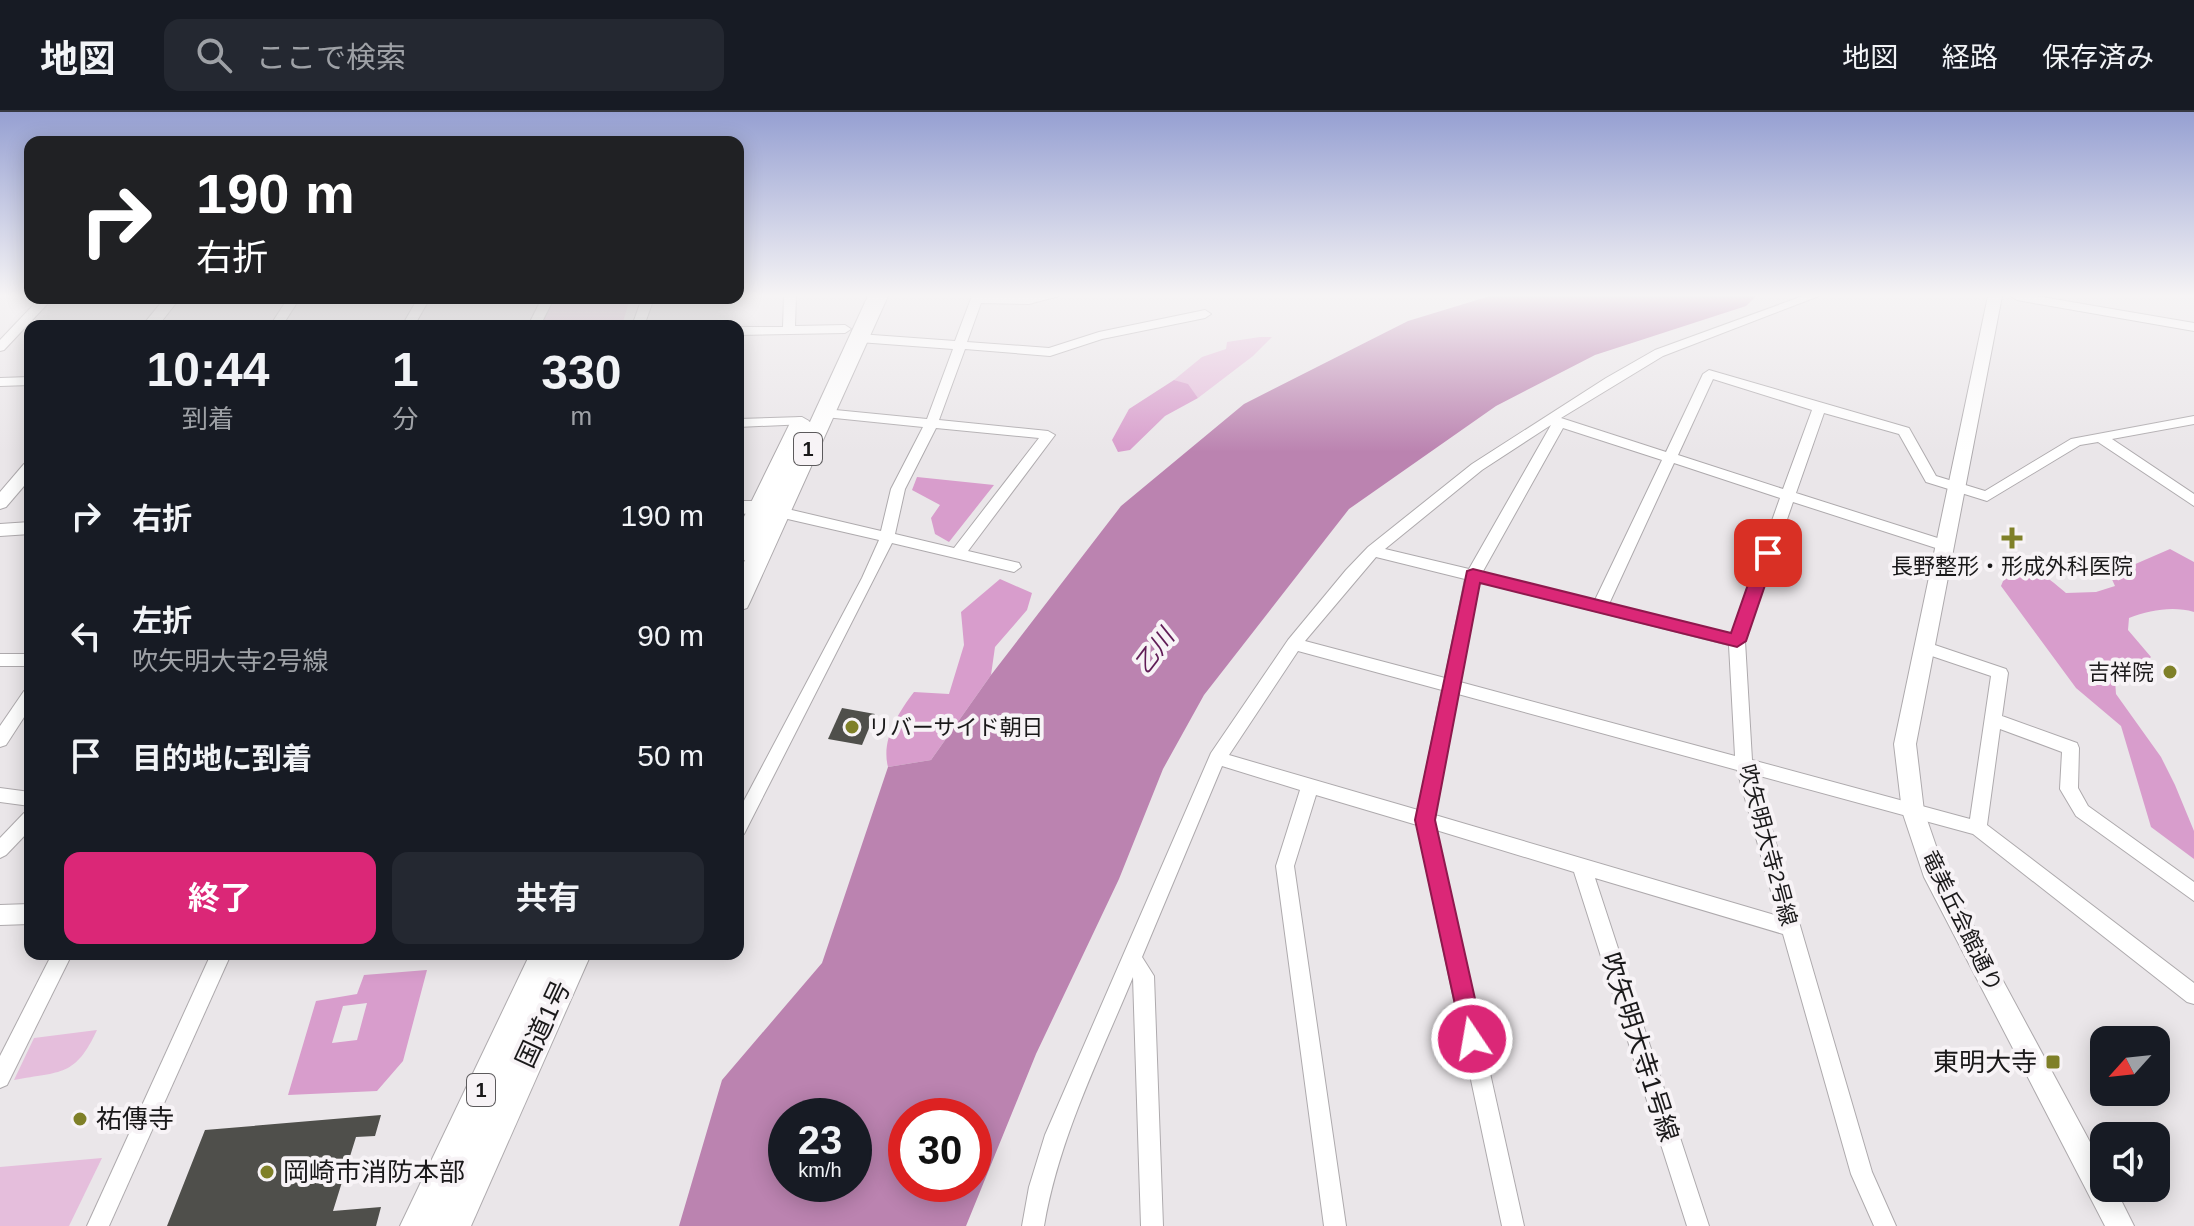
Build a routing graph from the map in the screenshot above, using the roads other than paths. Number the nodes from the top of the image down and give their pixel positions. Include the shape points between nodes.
1 (844, 348) edge
2 (847, 348) edge
3 (959, 348) edge
4 (998, 348) edge
5 (1062, 348) edge
6 (1673, 348) edge
7 (1985, 348) edge
8 (24, 381) edge
9 (0, 382) edge
10 (1819, 408) junction
11 (825, 413) junction
12 (2194, 420) edge
13 (802, 421) junction
14 (1554, 421) junction
15 (744, 423) edge
16 (931, 425) junction
17 (2102, 439) junction
18 (1671, 457) junction
19 (24, 475) edge
20 (1957, 487) junction
21 (1788, 495) junction
22 (2194, 501) edge
23 (0, 503) edge
24 (759, 509) edge
25 (24, 528) edge
26 (0, 530) edge
27 (887, 538) junction
28 (744, 541) edge
29 (1942, 545) junction
30 (1373, 551) junction
31 (957, 555) junction
32 (1014, 567) dead end
33 (744, 575) edge
34 (1473, 575) junction
35 (1600, 606) junction
36 (1737, 641) junction
37 (1294, 644) junction
38 (1923, 647) junction
39 (0, 660) edge
40 (24, 660) edge
41 (1449, 688) junction
42 (24, 704) edge
43 (1993, 719) junction
44 (0, 740) edge
45 (1217, 758) junction
46 (1744, 764) junction
47 (1310, 787) junction
48 (0, 795) edge
49 (24, 798) edge
50 (1913, 811) junction
51 (744, 817) edge
52 (1425, 820) junction
53 (24, 824) edge
54 (1978, 828) junction
55 (0, 850) edge
56 (1582, 867) junction
57 (2194, 893) edge
58 (24, 914) edge
59 (0, 915) edge
60 (1791, 928) junction
61 (59, 960) edge
62 (218, 960) edge
63 (543, 960) edge
64 (572, 960) edge
65 (1133, 961) junction
66 (2194, 995) edge
67 (0, 1078) edge
68 (98, 1226) edge
69 (418, 1226) edge
70 (452, 1226) edge
71 (1033, 1226) edge
72 (1152, 1226) edge
73 (1335, 1226) edge
74 (1513, 1226) edge
75 (1698, 1226) edge
76 (1885, 1226) edge
77 (2120, 1226) edge

1 - 13 highway, 1
2 - 11 highway, 1
3 - 16 street
4 - 5 street via 1050,352
6 - 14 street
7 - 20 street
8 - 9 street
10 - 18 street via 1709,374
10 - 20 street via 1904,431 1931,479
10 - 21 street, 吹矢明大寺2号線
11 - 16 street
11 - 24 highway, 1
12 - 17 street
13 - 15 street
13 - 24 highway, 1
14 - 18 street
14 - 30 street via 1467,475
14 - 34 street
16 - 27 street via 898,489
16 - 31 street via 1048,435
17 - 20 street via 2076,442 1987,496
17 - 22 street
18 - 21 street
18 - 35 street
19 - 23 street
20 - 29 street, 竜美丘会館通り
21 - 29 street
21 - 36 street, 吹矢明大寺2号線
24 - 27 street
24 - 28 highway, 1
24 - 33 highway, 1
25 - 26 street
27 - 31 street
27 - 51 street
29 - 38 street, 竜美丘会館通り
30 - 34 street
30 - 37 street
31 - 32 street
34 - 35 street
34 - 41 street
35 - 36 street
36 - 46 street, 吹矢明大寺2号線
37 - 41 street
37 - 45 street
38 - 43 street via 2000,673
38 - 50 street, 竜美丘会館通り via 1905,744
39 - 40 street
41 - 46 street
41 - 52 street
42 - 44 street
43 - 54 street
43 - 57 street via 2071,748 2069,789 2082,811
45 - 47 street
45 - 65 street
46 - 50 street
46 - 60 street, 吹矢明大寺2号線
47 - 52 street
47 - 73 street via 1285,866
48 - 49 street
50 - 54 street
50 - 77 street, 竜美丘会館通り via 1935,877
52 - 56 street
52 - 74 street
53 - 55 street
54 - 66 street
56 - 60 street
56 - 75 street, 吹矢明大寺1号線
58 - 59 street
60 - 76 street, 吹矢明大寺2号線 via 1862,1174
61 - 67 street
62 - 68 street
63 - 69 highway, 国道1号 / 1
64 - 70 highway, 国道1号 / 1
65 - 71 street via 1056,1135
65 - 72 street via 1144,976

